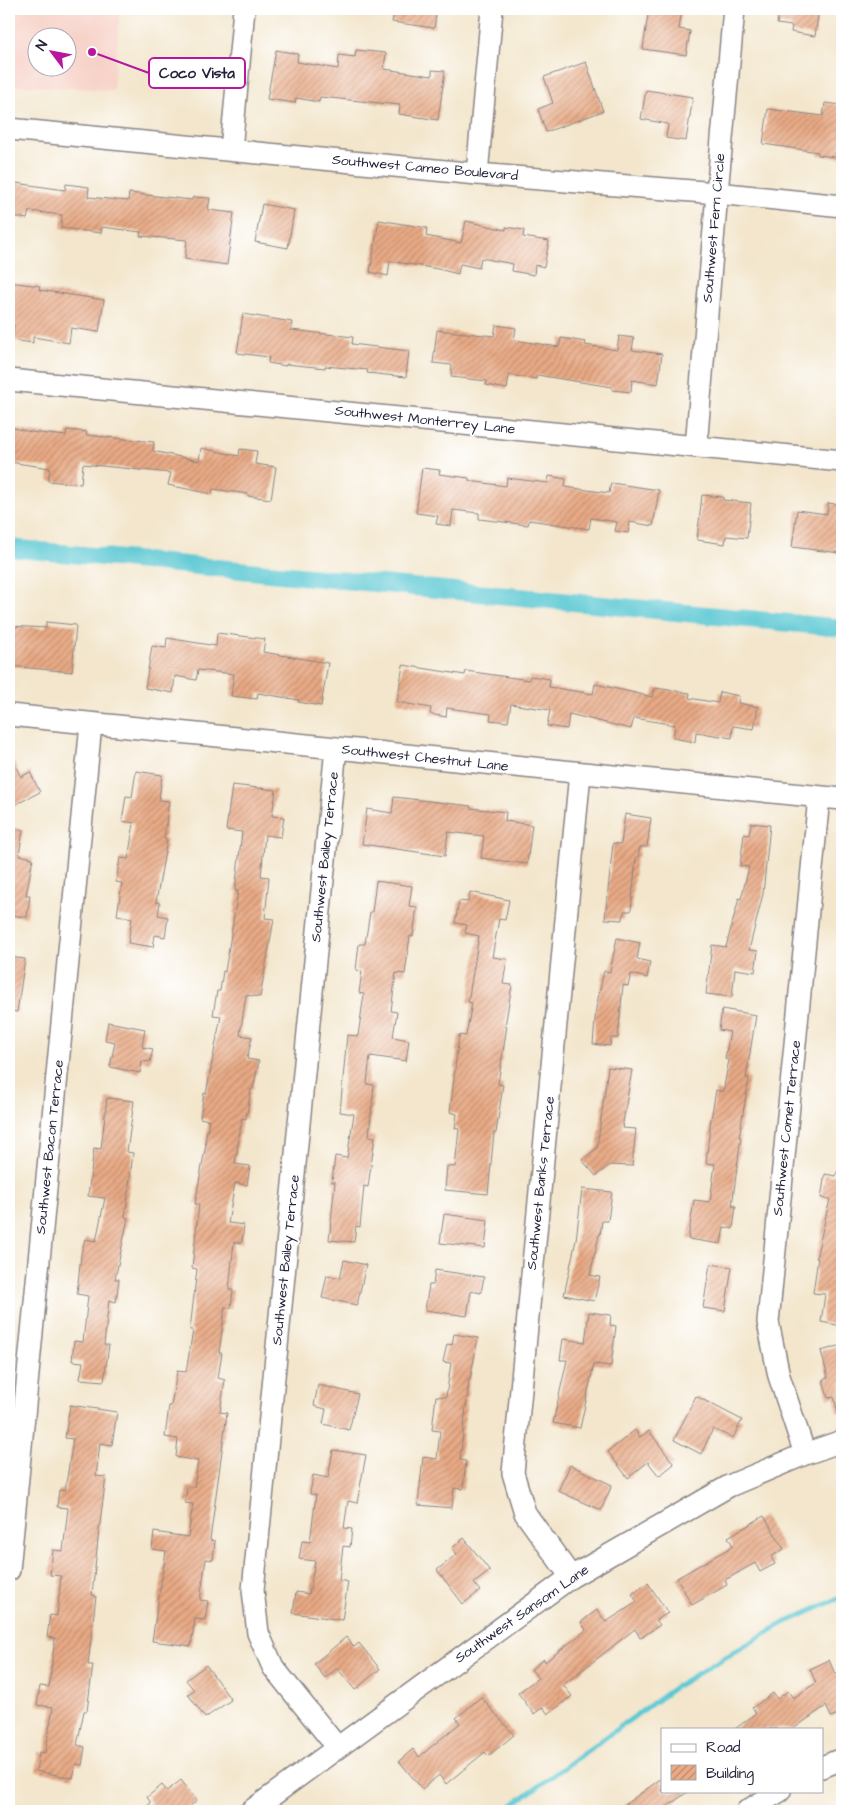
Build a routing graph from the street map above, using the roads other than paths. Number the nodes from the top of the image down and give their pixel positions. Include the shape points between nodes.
1 (244, 9) edge
2 (492, 9) edge
3 (734, 9) edge
4 (9, 129) edge
5 (231, 150) junction
6 (478, 174) junction
7 (717, 193) junction
8 (842, 206) edge
9 (9, 380) edge
10 (696, 447) junction
11 (842, 461) edge
12 (9, 715) edge
13 (91, 724) junction
14 (336, 748) junction
15 (580, 774) junction
16 (819, 797) junction
17 (842, 799) edge
18 (842, 1441) edge
19 (805, 1454) junction
20 (9, 1570) edge
21 (571, 1577) junction
22 (337, 1747) junction
23 (842, 1758) edge
24 (824, 1766) edge
25 (778, 1792) edge
26 (251, 1811) edge
27 (746, 1811) edge

1 - 5 street
2 - 6 street
3 - 7 street, Southwest Fern Circle
4 - 5 street, Southwest Cameo Boulevard
5 - 6 street, Southwest Cameo Boulevard
6 - 7 street, Southwest Cameo Boulevard
7 - 8 street, Southwest Cameo Boulevard
7 - 10 street, Southwest Fern Circle
9 - 10 street, Southwest Monterrey Lane
10 - 11 street, Southwest Monterrey Lane
12 - 13 street, Southwest Chestnut Lane
13 - 14 street, Southwest Chestnut Lane
13 - 20 street, Southwest Bacon Terrace
14 - 15 street, Southwest Chestnut Lane
14 - 22 street, Southwest Bailey Terrace via 253,1590 258,1634 273,1667
15 - 16 street, Southwest Chestnut Lane
15 - 21 street, Southwest Banks Terrace via 513,1473 525,1513
16 - 17 street, Southwest Chestnut Lane
16 - 19 street, Southwest Comet Terrace via 768,1322 779,1376
18 - 19 street, Southwest Sansom Lane
19 - 21 street, Southwest Sansom Lane via 729,1486
21 - 22 street, Southwest Sansom Lane
22 - 26 street, Southwest Sansom Lane
23 - 24 street
25 - 27 street

